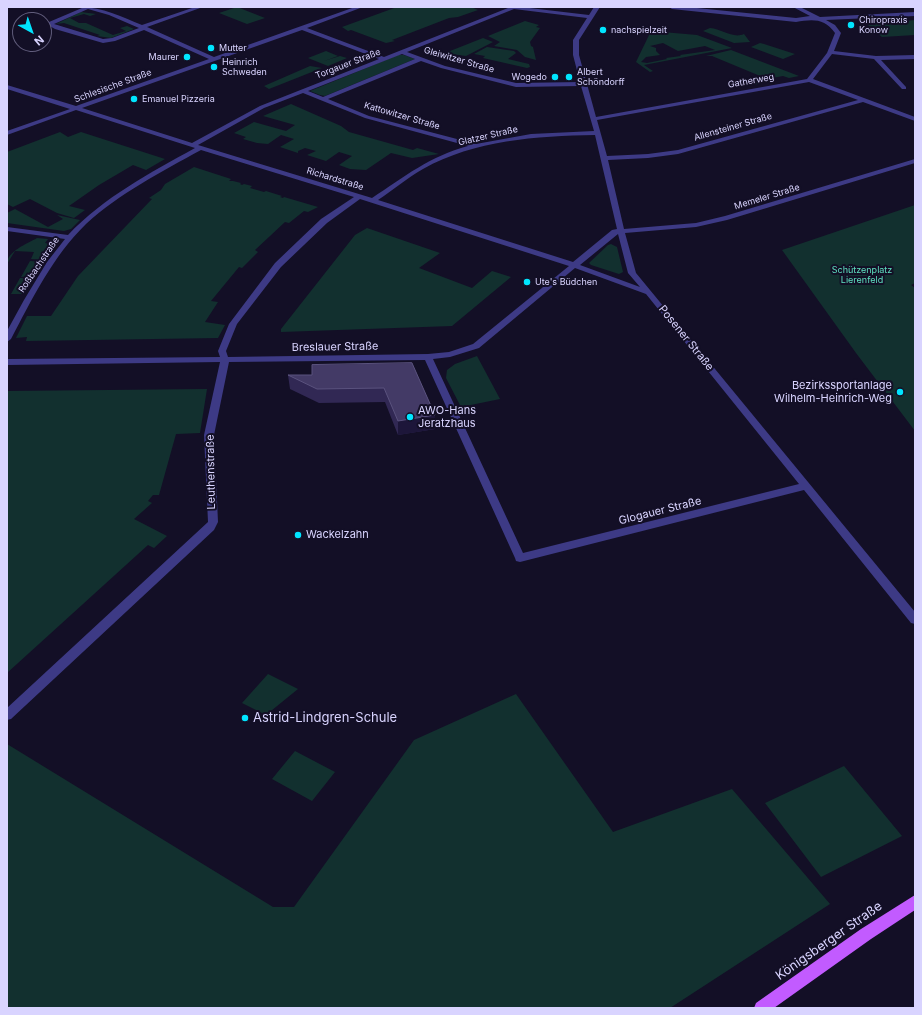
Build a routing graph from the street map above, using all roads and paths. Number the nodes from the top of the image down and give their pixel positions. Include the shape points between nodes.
1 (87, 7) edge
2 (200, 7) edge
3 (360, 7) edge
4 (597, 7) edge
5 (672, 7) edge
6 (796, 7) edge
7 (511, 8) edge
8 (915, 14) edge
9 (589, 17) junction
10 (817, 18) junction
11 (144, 28) junction
12 (302, 28) junction
13 (402, 52) junction
14 (829, 52) junction
15 (915, 57) edge
16 (876, 58) junction
17 (214, 59) junction
18 (384, 59) junction
19 (420, 59) junction
20 (810, 80) junction
21 (584, 84) junction
22 (7, 87) edge
23 (904, 88) dead end
24 (303, 91) junction
25 (323, 99) junction
26 (864, 100) junction
27 (76, 109) junction
28 (915, 118) edge
29 (593, 119) junction
30 (7, 133) edge
31 (596, 133) junction
32 (193, 145) junction
33 (474, 146) junction
34 (201, 147) junction
35 (604, 158) junction
36 (915, 161) edge
37 (359, 197) junction
38 (373, 201) junction
39 (7, 229) edge
40 (621, 230) junction
41 (70, 238) junction
42 (574, 266) junction
43 (654, 298) junction
44 (7, 339) edge
45 (428, 357) junction
46 (224, 359) junction
47 (7, 362) edge
48 (806, 486) junction
49 (915, 620) edge
50 (8, 712) edge
51 (915, 902) edge
52 (768, 1006) edge

1 - 11 street
1 - 11 street via 51,25 104,41
2 - 11 street
3 - 12 street, Schlesische Straße
4 - 9 street, Posener Straße
5 - 10 street via 796,20
6 - 10 street
7 - 9 street
7 - 13 street, Torgauer Straße
8 - 10 street
9 - 21 street, Posener Straße via 576,40 576,55
10 - 14 street via 836,29 838,33
11 - 17 street
12 - 17 street, Schlesische Straße
12 - 18 street
13 - 18 street, Torgauer Straße
13 - 19 street, Gleiwitzer Straße
14 - 16 street
14 - 20 street
15 - 16 street
16 - 23 street
17 - 27 street, Schlesische Straße
18 - 24 street, Torgauer Straße
19 - 21 street, Gleiwitzer Straße via 516,85
19 - 25 street, Torgauer Straße
20 - 26 street
20 - 29 street, Gatherweg
21 - 29 street, Posener Straße
22 - 27 street, Richardstraße
24 - 25 street, Kattowitzer Straße
24 - 32 street, Torgauer Straße via 256,110
25 - 33 street, Kattowitzer Straße via 367,117
26 - 28 street
26 - 35 street, Allensteiner Straße via 678,152
27 - 30 street, Schlesische Straße
27 - 32 street, Richardstraße
29 - 31 street, Posener Straße
31 - 33 street, Glatzer Straße via 539,135
31 - 35 street, Posener Straße
32 - 34 street, Richardstraße
33 - 38 street, Glatzer Straße via 425,166
34 - 37 street, Richardstraße
34 - 41 street, Roßbachstraße via 108,203
35 - 40 street, Posener Straße
36 - 40 street, Memeler Straße via 727,218 696,225
37 - 38 street, Richardstraße
37 - 46 street, Leuthenstraße via 324,221 278,265 233,324 222,351
38 - 42 street, Richardstraße
39 - 41 street
40 - 42 street, Breslauer Straße via 610,235
40 - 43 street, Posener Straße via 632,273 638,283
41 - 44 street, Roßbachstraße via 44,274
42 - 43 street, Richardstraße via 641,290
42 - 45 street, Breslauer Straße via 476,346
43 - 48 street, Posener Straße
45 - 46 street, Breslauer Straße
45 - 48 street, Glogauer Straße via 520,558
46 - 47 street, Breslauer Straße
46 - 50 street, Leuthenstraße via 209,435 213,522 210,527
48 - 49 street, Posener Straße
51 - 52 main road, Königsberger Straße via 866,934

